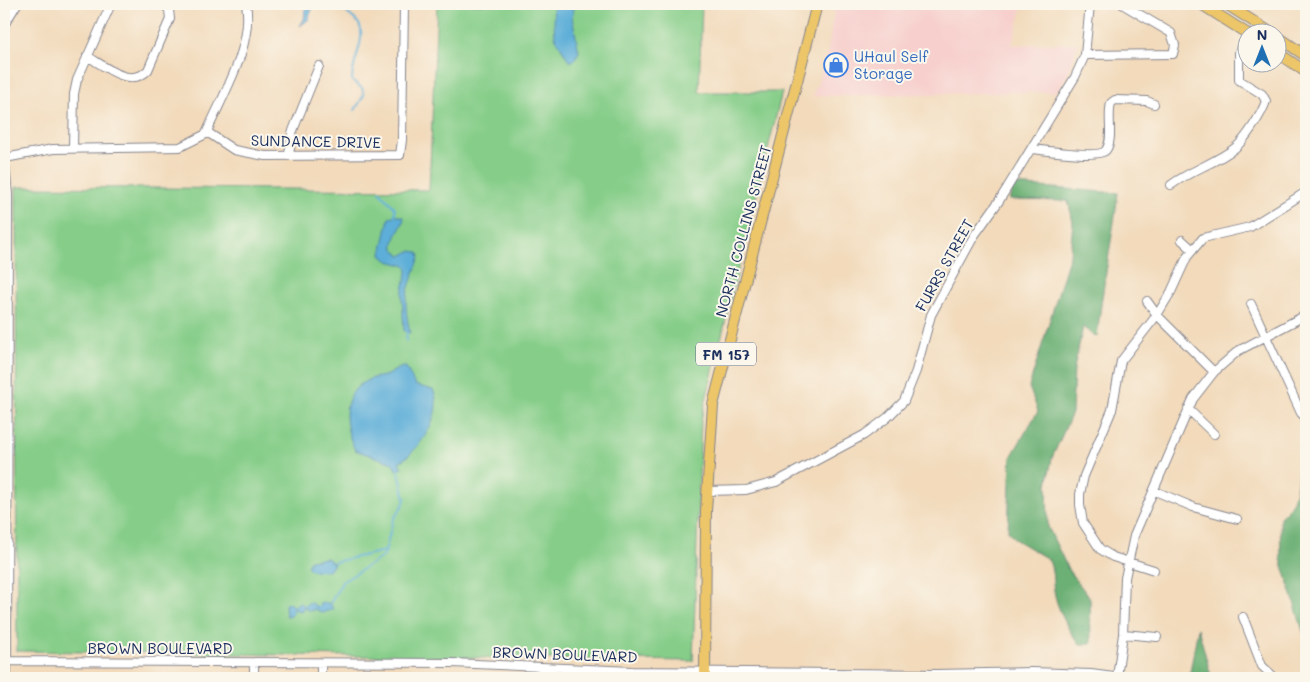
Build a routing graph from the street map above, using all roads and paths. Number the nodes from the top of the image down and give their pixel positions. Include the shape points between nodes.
1 (17, 4) edge
2 (111, 4) edge
3 (164, 4) edge
4 (246, 4) edge
5 (404, 4) edge
6 (817, 4) edge
7 (1090, 4) edge
8 (1122, 4) edge
9 (1201, 4) edge
10 (1226, 4) edge
11 (1248, 22) edge
12 (4, 25) edge
13 (1238, 28) edge
14 (1288, 44) edge
15 (1085, 55) junction
16 (88, 56) junction
17 (1306, 56) edge
18 (1288, 60) edge
19 (319, 66) dead end
20 (1240, 72) edge
21 (1306, 72) edge
22 (1154, 104) dead end
23 (206, 134) junction
24 (73, 148) junction
25 (1032, 149) junction
26 (289, 155) junction
27 (4, 156) edge
28 (1171, 185) dead end
29 (1306, 192) edge
30 (1182, 240) dead end
31 (1192, 250) junction
32 (6, 299) edge
33 (1147, 301) dead end
34 (1251, 304) dead end
35 (1157, 315) junction
36 (1306, 315) edge
37 (1265, 336) junction
38 (1214, 372) junction
39 (6, 373) edge
40 (1188, 409) junction
41 (1306, 418) edge
42 (1214, 434) dead end
43 (6, 459) edge
44 (706, 491) junction
45 (1155, 491) junction
46 (1237, 519) dead end
47 (1128, 561) junction
48 (1154, 570) dead end
49 (6, 608) edge
50 (1243, 617) dead end
51 (1123, 634) junction
52 (1157, 637) dead end
53 (7, 661) junction
54 (254, 663) junction
55 (321, 663) junction
56 (705, 676) edge
57 (7, 678) edge
58 (254, 678) edge
59 (321, 678) edge
60 (1119, 678) edge
61 (1275, 678) edge

1 - 12 street
2 - 16 street
3 - 16 street via 170,19 144,74 125,78
4 - 23 street via 245,42
5 - 26 street, SUNDANCE DRIVE via 401,153 397,156
6 - 44 main road, NORTH COLLINS STREET / FM 157 via 715,397
7 - 15 street, FURRS STREET
8 - 15 street via 1172,36 1176,45 1173,54
9 - 13 main road
10 - 11 main road
14 - 17 main road
15 - 25 street, FURRS STREET via 1067,94
16 - 24 street via 74,94
18 - 21 main road
19 - 26 street via 292,133
20 - 28 street via 1240,80 1262,94 1266,101 1263,110 1237,147
22 - 25 street via 1115,100 1111,103 1108,141 1102,153
23 - 24 street via 180,147
23 - 26 street, SUNDANCE DRIVE via 240,152
24 - 27 street
25 - 44 street, FURRS STREET via 974,236 932,314 908,394 894,412 864,435 776,482 746,490
27 - 32 street via 8,195
29 - 31 street via 1250,227 1210,234
30 - 31 street
31 - 35 street
32 - 39 street
33 - 35 street
34 - 37 street
35 - 38 street
35 - 47 street via 1121,361 1112,410 1084,476 1080,494 1083,523 1094,542 1107,554
36 - 37 street
37 - 38 street via 1238,351
37 - 41 street via 1301,414
38 - 40 street
39 - 43 street
40 - 42 street
40 - 45 street
43 - 49 street
44 - 56 main road, NORTH COLLINS STREET / FM 157
45 - 46 street via 1193,507
45 - 47 street via 1134,536
47 - 48 street
47 - 51 street
49 - 53 street
50 - 61 street via 1258,659
51 - 52 street
51 - 60 street
53 - 54 street, BROWN BOULEVARD
53 - 57 street
54 - 55 street, BROWN BOULEVARD
54 - 58 street
55 - 56 street, BROWN BOULEVARD via 452,663
55 - 59 street
56 - 60 street, BROWN BOULEVARD via 1032,672

